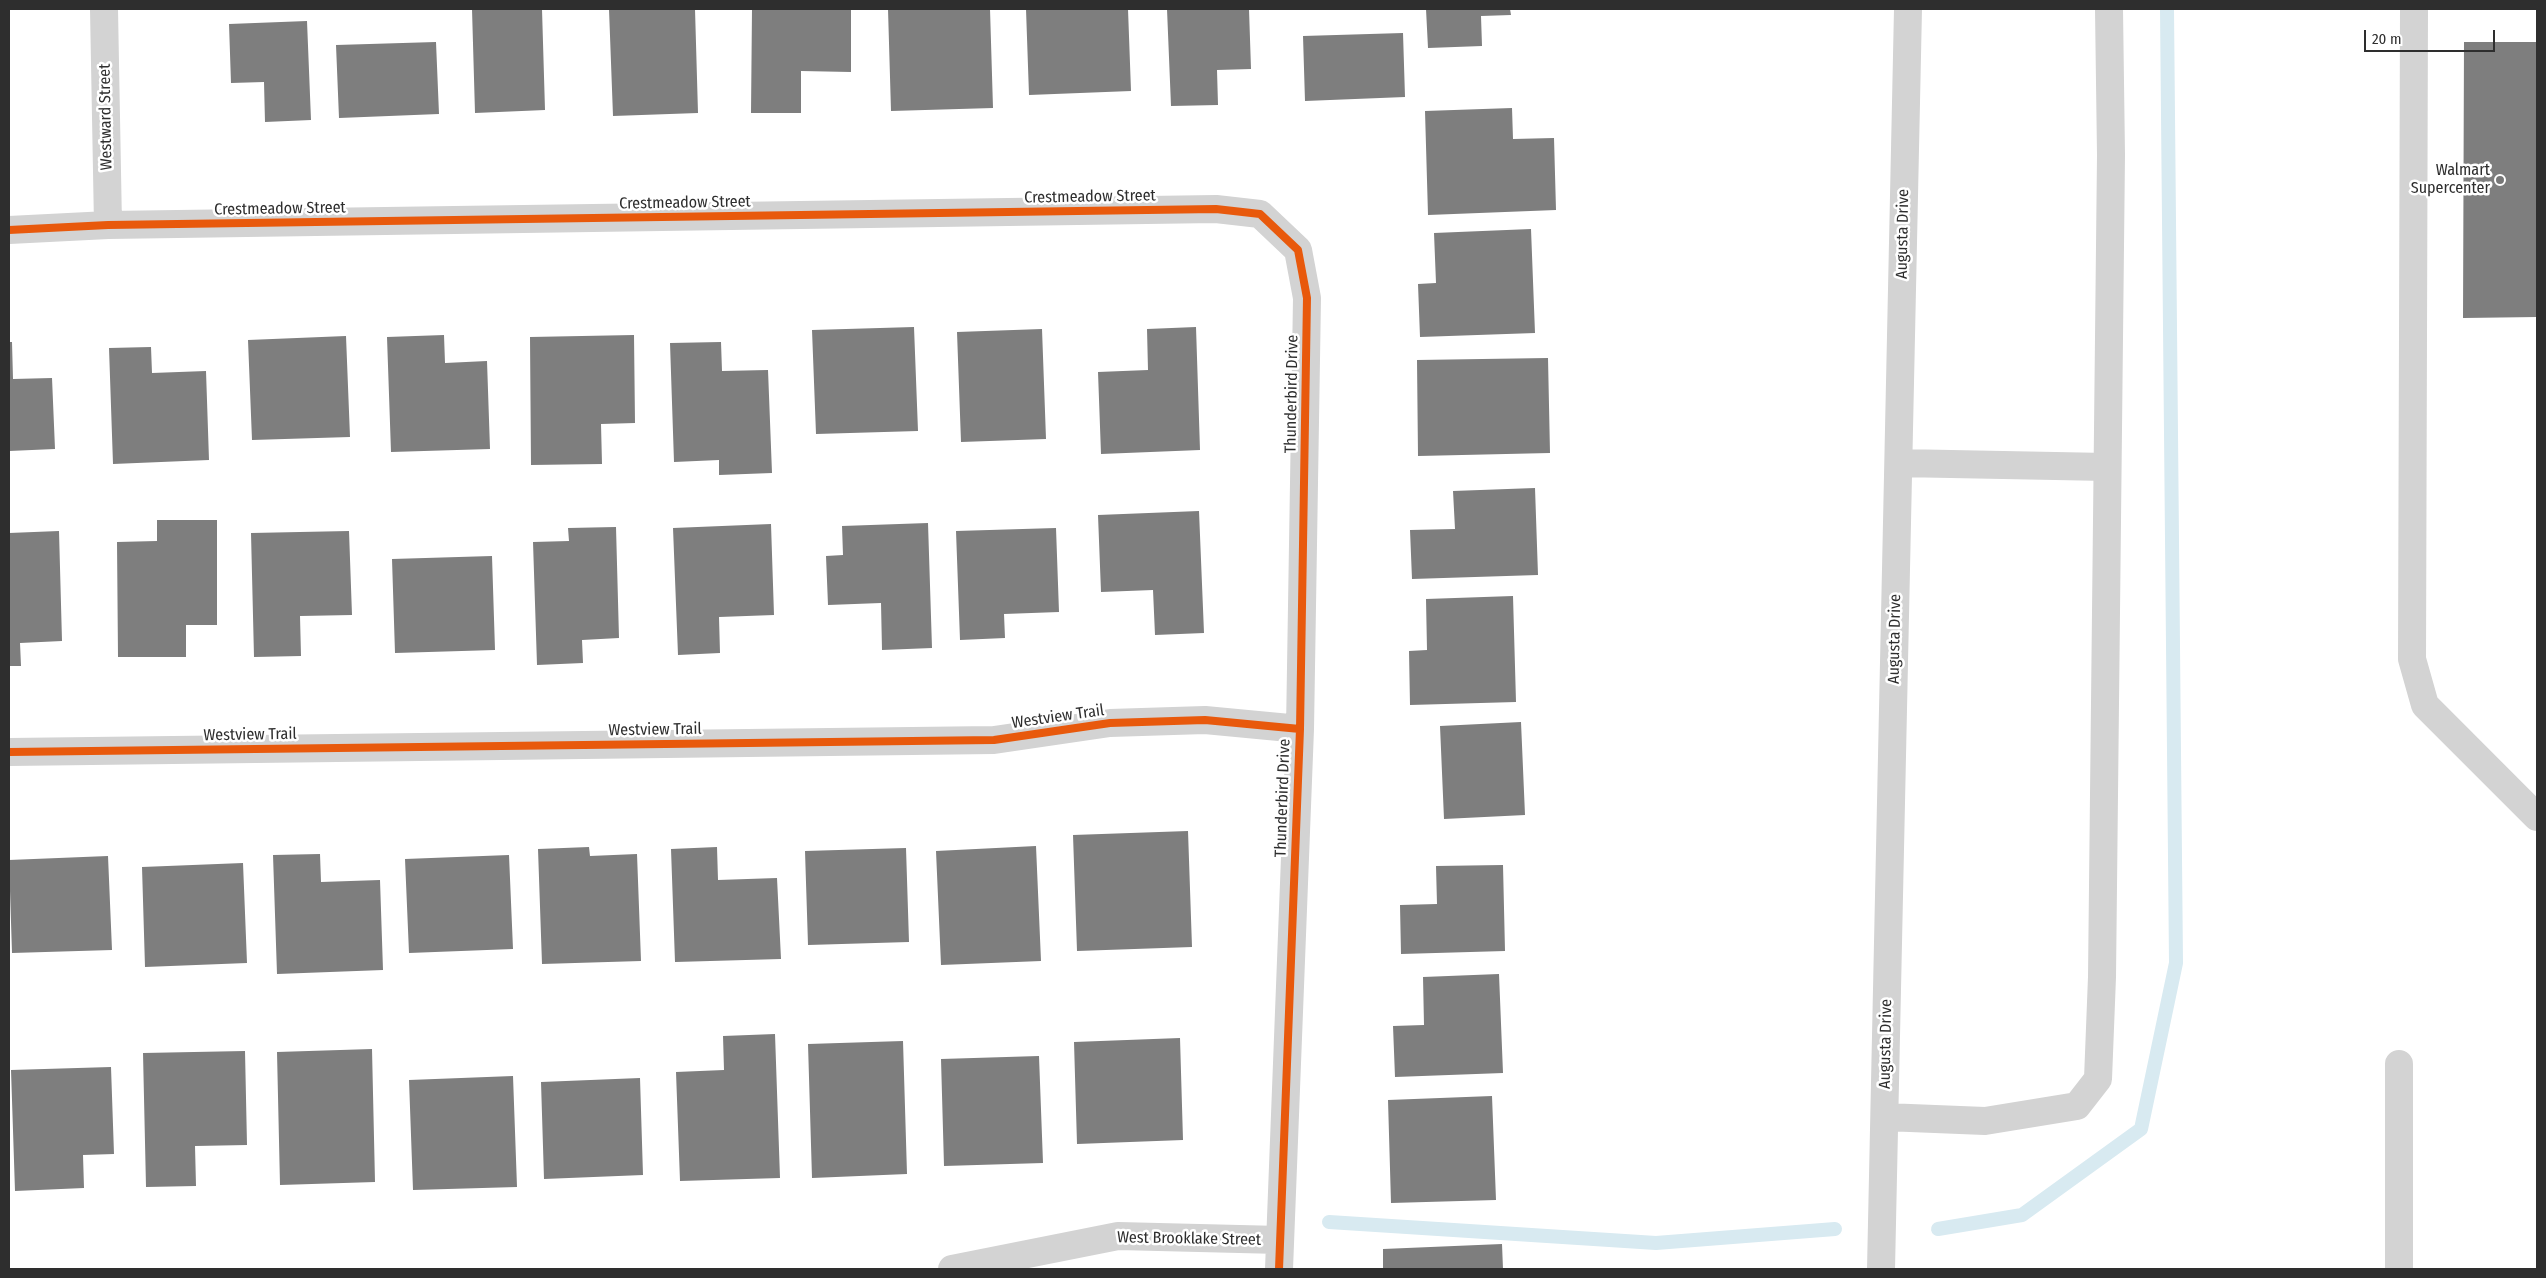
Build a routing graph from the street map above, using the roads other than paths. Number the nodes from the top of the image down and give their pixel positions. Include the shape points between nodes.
1 (104, 9) edge
2 (1908, 9) edge
3 (2110, 9) edge
4 (2414, 9) edge
5 (108, 225) junction
6 (9, 230) edge
7 (1307, 298) joint
8 (1899, 463) junction
9 (2107, 467) junction
10 (1300, 729) junction
11 (9, 752) edge
12 (2537, 817) edge
13 (2399, 1064) dead end
14 (1885, 1117) junction
15 (1280, 1240) junction
16 (952, 1269) edge
17 (1279, 1269) edge
18 (1882, 1269) edge
19 (2399, 1269) edge

1 - 5 street, Westward Street
2 - 8 street, Augusta Drive
3 - 9 street
4 - 12 street via 2412,660 2425,705
5 - 6 street, Crestmeadow Street
5 - 7 street, Crestmeadow Street via 1216,209 1260,214 1298,250
7 - 10 street, Thunderbird Drive
8 - 9 street
8 - 14 street, Augusta Drive
9 - 14 street via 2098,1079 2077,1106 1985,1121
10 - 11 street, Westview Trail via 1205,720 1110,723 994,740
10 - 15 street, Thunderbird Drive
13 - 19 street
14 - 18 street, Augusta Drive
15 - 16 street, West Brooklake Street via 1118,1236
15 - 17 street, Thunderbird Drive

